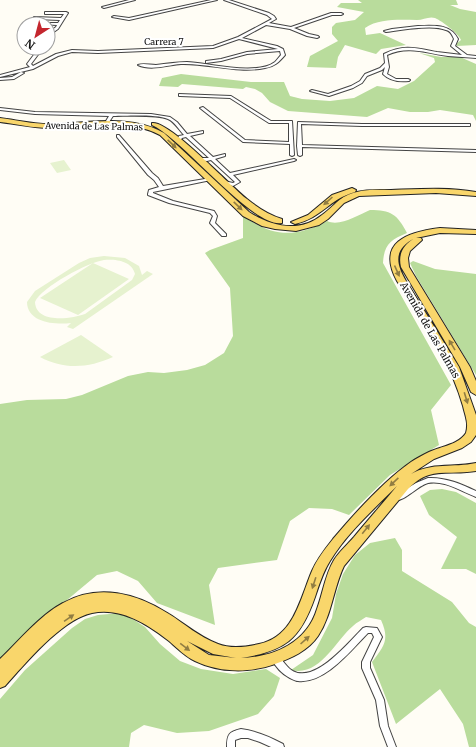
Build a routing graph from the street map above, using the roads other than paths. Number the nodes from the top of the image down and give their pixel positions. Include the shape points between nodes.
1 (133, 0) edge
2 (215, 0) edge
3 (226, 0) edge
4 (104, 7) dead end
5 (46, 13) dead end
6 (341, 14) dead end
7 (114, 17) dead end
8 (56, 19) edge
9 (63, 19) junction
10 (56, 24) edge
11 (60, 24) junction
12 (267, 24) junction
13 (291, 28) junction
14 (56, 29) edge
15 (386, 31) dead end
16 (317, 37) dead end
17 (239, 38) junction
18 (282, 50) junction
19 (465, 55) junction
20 (35, 56) edge
21 (476, 57) edge
22 (215, 63) junction
23 (387, 63) junction
24 (140, 65) dead end
25 (30, 69) junction
26 (0, 77) edge
27 (408, 80) dead end
28 (312, 91) dead end
29 (180, 95) dead end
30 (202, 108) dead end
31 (0, 109) edge
32 (0, 116) edge
33 (110, 118) junction
34 (48, 120) junction
35 (2, 121) edge
36 (469, 125) dead end
37 (42, 126) junction
38 (202, 132) dead end
39 (186, 135) junction
40 (118, 136) dead end
41 (179, 140) junction
42 (292, 143) junction
43 (299, 146) junction
44 (476, 150) edge
45 (300, 155) junction
46 (224, 156) dead end
47 (290, 156) junction
48 (199, 159) junction
49 (213, 159) junction
50 (294, 160) junction
51 (205, 165) junction
52 (228, 173) junction
53 (209, 179) junction
54 (223, 181) junction
55 (162, 188) junction
56 (476, 190) edge
57 (476, 194) edge
58 (476, 232) edge
59 (224, 235) dead end
60 (476, 236) edge
61 (476, 392) edge
62 (472, 440) edge
63 (443, 450) junction
64 (476, 467) edge
65 (455, 469) junction
66 (476, 494) edge
67 (386, 505) junction
68 (274, 658) junction
69 (0, 668) edge
70 (0, 682) edge
71 (231, 747) edge
72 (280, 747) edge
73 (392, 747) edge

1 - 4 street
2 - 7 street via 129,19
3 - 12 street via 272,16 274,19
5 - 9 street via 65,13
6 - 13 street via 332,14
8 - 9 street
9 - 11 street
10 - 11 street
11 - 14 street
12 - 13 street
12 - 17 street, Carrera 7
13 - 16 street
15 - 19 street via 444,28 454,34 456,39 453,46
17 - 18 street
17 - 25 street, Carrera 7 via 222,45 203,48 72,51 57,55
18 - 22 street via 247,53
18 - 22 street via 282,59 261,68 241,69
19 - 21 street
19 - 23 street via 447,55 404,48 385,55
20 - 25 street via 29,64
22 - 24 street
23 - 27 street via 388,69 385,74 398,80
23 - 28 street via 352,87 328,95
25 - 26 street, Carrera 7 via 13,78
29 - 42 street via 231,97 270,122 291,122
30 - 42 street via 244,141
31 - 33 street
32 - 34 main road, Avenida de Las Palmas
33 - 34 main road, Avenida de Las Palmas
33 - 39 street via 169,118
33 - 41 main road, Avenida de Las Palmas via 154,124 168,130
34 - 37 main road via 54,122
35 - 37 main road, Avenida de Las Palmas
36 - 43 street via 298,123
37 -> 53 main road, Avenida de Las Palmas via 85,124 153,128
38 - 39 street
39 - 41 street
39 - 49 street
40 - 55 street
41 - 48 main road, Avenida de Las Palmas
42 - 47 street
43 - 44 street
43 - 45 street
45 - 47 street
45 - 50 street via 300,159
46 - 49 street
47 - 50 street
47 - 52 street
48 - 49 street
48 - 51 main road, Avenida de Las Palmas
49 - 51 street
49 - 52 street
50 - 52 street
51 - 54 main road, Avenida de Las Palmas
52 - 54 street via 237,180 237,183 231,185
53 - 55 street
53 -> 57 main road, Avenida de Las Palmas via 252,218 270,226 284,228 315,224 328,215 340,201 355,194
56 -> 54 main road, Avenida de Las Palmas via 353,189 336,195 310,218 290,222 277,221 262,215
55 - 59 street via 151,191 150,194 212,212 215,216 212,223
58 -> 62 main road, Avenida de Las Palmas via 441,230 420,234 402,243 394,252 399,275 460,381 473,425
61 -> 60 main road, Avenida de Las Palmas via 465,366 405,267 403,258 405,250 412,243 428,236 446,233
62 - 63 main road, Avenida de Las Palmas
63 - 65 main road via 446,462
63 -> 69 main road, Avenida de Las Palmas via 422,460 401,476 327,556 301,618 277,644 248,652 209,648 139,602 118,597 94,598 65,608
64 - 65 main road
65 - 67 main road via 436,468 420,472
66 - 67 street via 454,484 429,481 421,482
68 -> 67 main road via 302,644 311,635 323,616 332,578 339,563
70 -> 68 main road via 54,628 74,614 91,608 123,608 151,620 191,652 211,661 239,664
68 - 73 street via 292,675 300,678 309,677 339,659 366,630 374,630 378,637 366,662 366,668 380,700 384,726
71 - 72 street via 230,738 239,734 257,736

